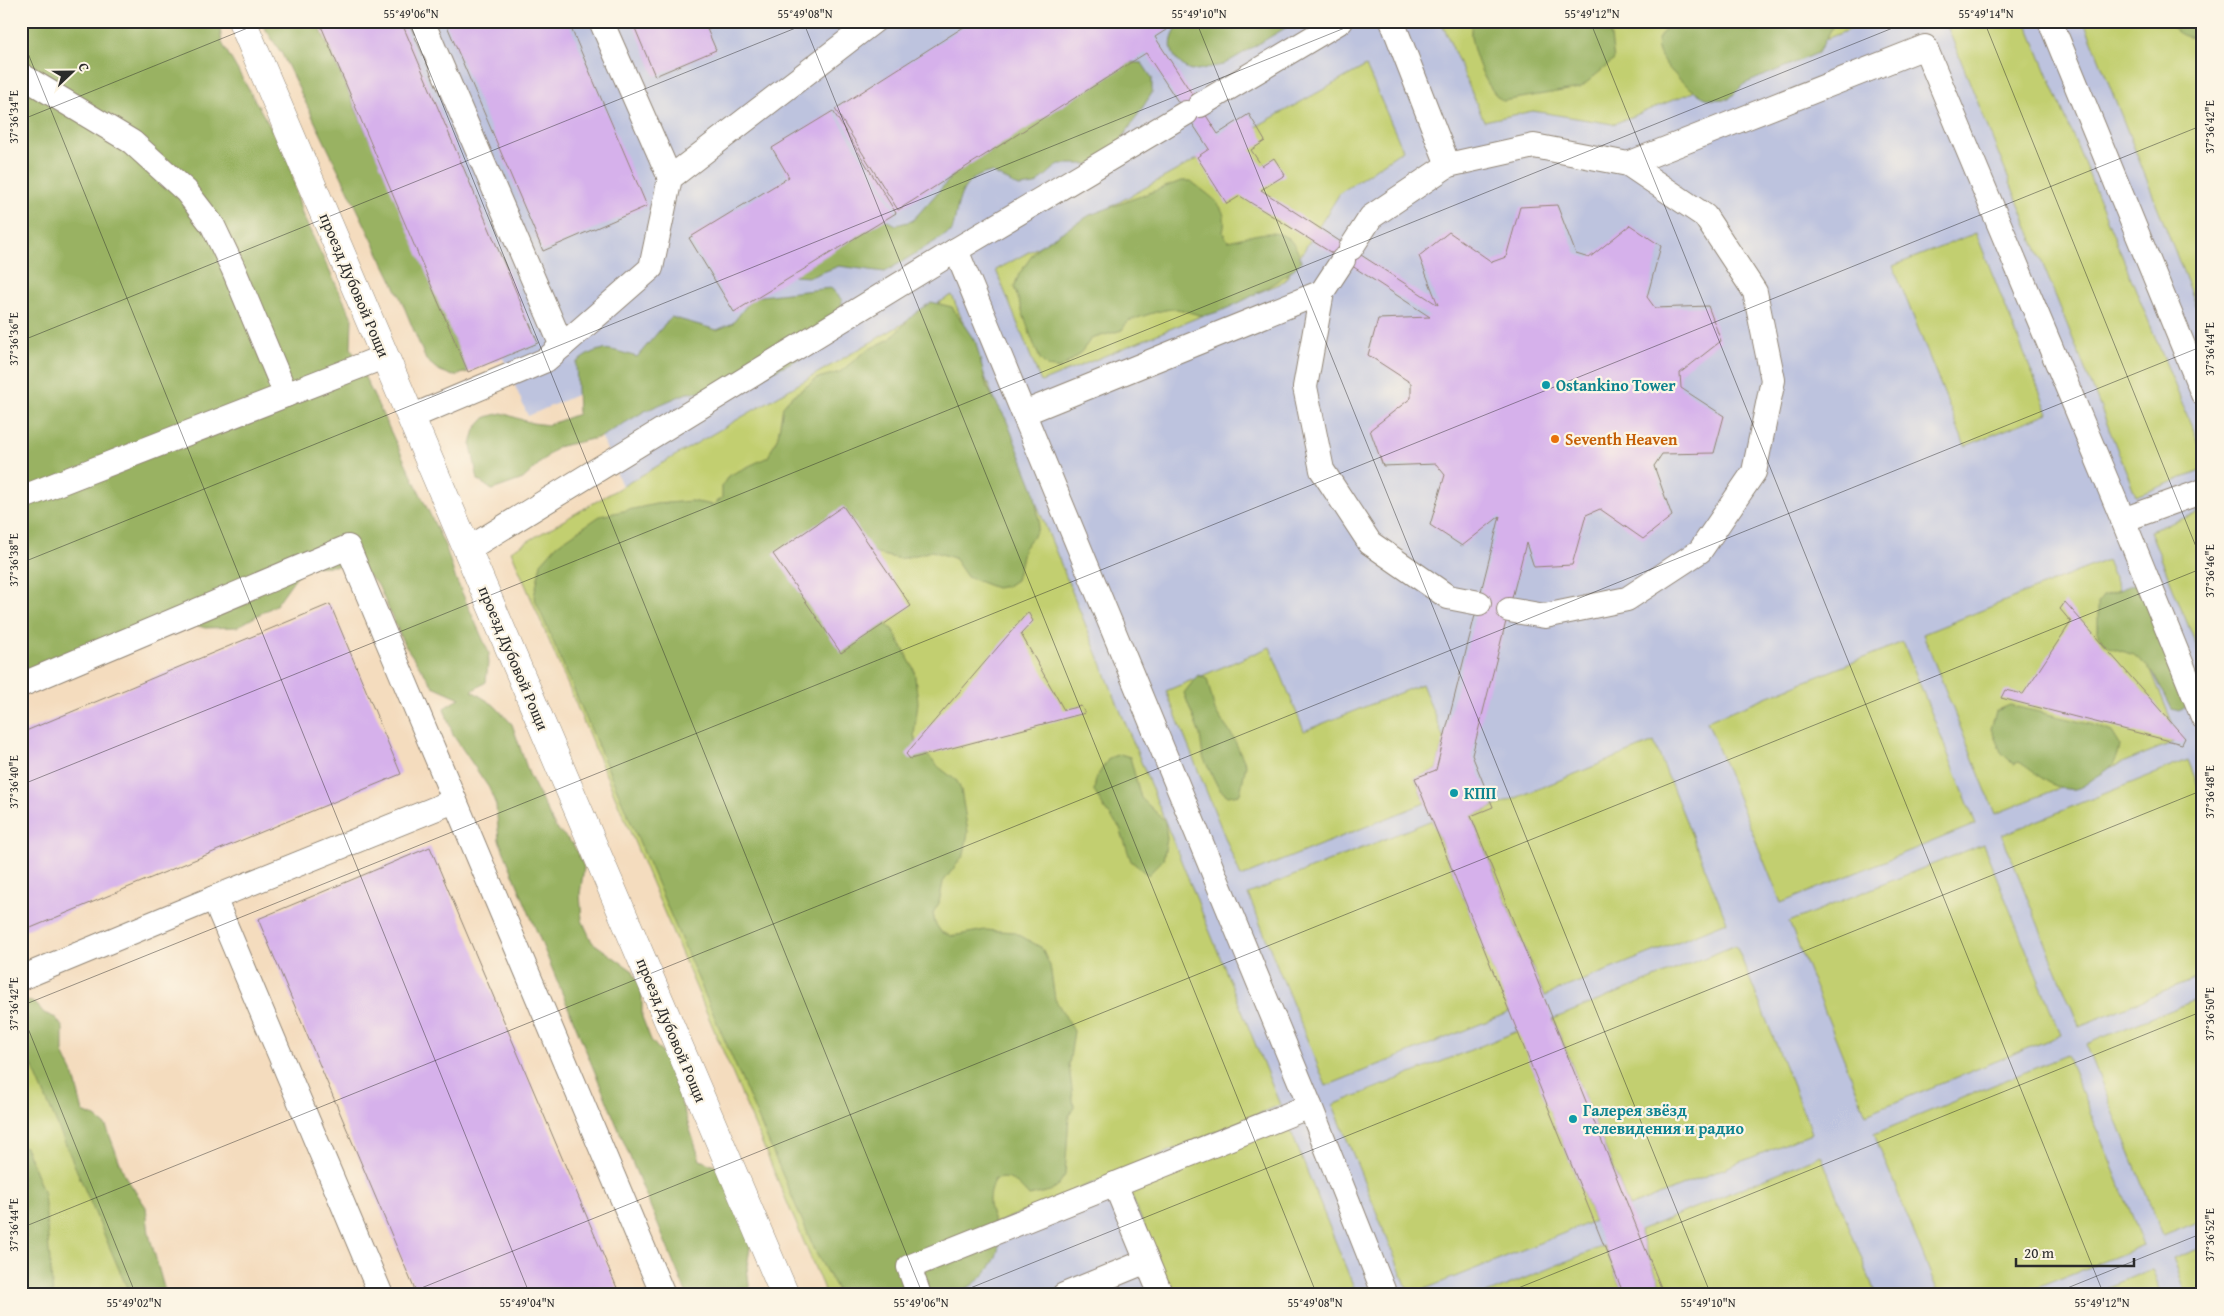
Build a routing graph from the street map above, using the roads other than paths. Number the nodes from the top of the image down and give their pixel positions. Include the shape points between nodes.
1 (242, 21) edge
2 (422, 21) edge
3 (601, 21) edge
4 (874, 21) edge
5 (1341, 21) edge
6 (1392, 21) edge
7 (2050, 21) edge
8 (21, 75) edge
9 (1628, 164) junction
10 (1448, 165) junction
11 (670, 178) junction
12 (956, 250) junction
13 (1322, 292) junction
14 (562, 346) junction
15 (386, 356) junction
16 (2203, 394) edge
17 (286, 395) junction
18 (1024, 413) junction
19 (411, 417) junction
20 (2203, 491) edge
21 (21, 498) edge
22 (2123, 520) junction
23 (468, 548) junction
24 (1479, 604) dead end
25 (1509, 610) dead end
26 (21, 685) edge
27 (2203, 717) edge
28 (454, 801) junction
29 (214, 898) junction
30 (21, 978) edge
31 (1310, 1106) junction
32 (1115, 1184) junction
33 (1147, 1261) junction
34 (381, 1295) edge
35 (663, 1295) edge
36 (785, 1295) edge
37 (919, 1295) edge
38 (1064, 1295) edge
39 (1161, 1295) edge
40 (1385, 1295) edge

1 - 15 street, проезд Дубовой Рощи
2 - 14 lane
3 - 11 lane
4 - 11 lane
5 - 12 lane
6 - 10 lane
7 - 16 lane
8 - 17 lane via 132,142 186,191 214,226
9 - 10 lane via 1534,146
9 - 22 lane via 1925,47
9 - 25 lane via 1705,216 1755,292 1773,380 1754,472 1700,552 1627,598 1545,616
10 - 13 lane via 1371,217
11 - 14 lane via 651,268
12 - 18 lane
12 - 23 lane
13 - 18 lane
13 - 24 lane via 1305,387 1322,470 1370,543 1448,597
14 - 19 lane via 546,360
15 - 17 lane
15 - 19 street, проезд Дубовой Рощи
17 - 21 lane
18 - 31 lane
19 - 23 street, проезд Дубовой Рощи
20 - 22 lane
22 - 27 lane
23 - 36 street, проезд Дубовой Рощи
26 - 28 lane via 348,547
28 - 29 lane
28 - 35 lane
29 - 30 lane
29 - 34 lane
31 - 32 lane
31 - 40 lane
32 - 33 lane
32 - 37 lane via 909,1267
33 - 38 lane
33 - 39 lane

